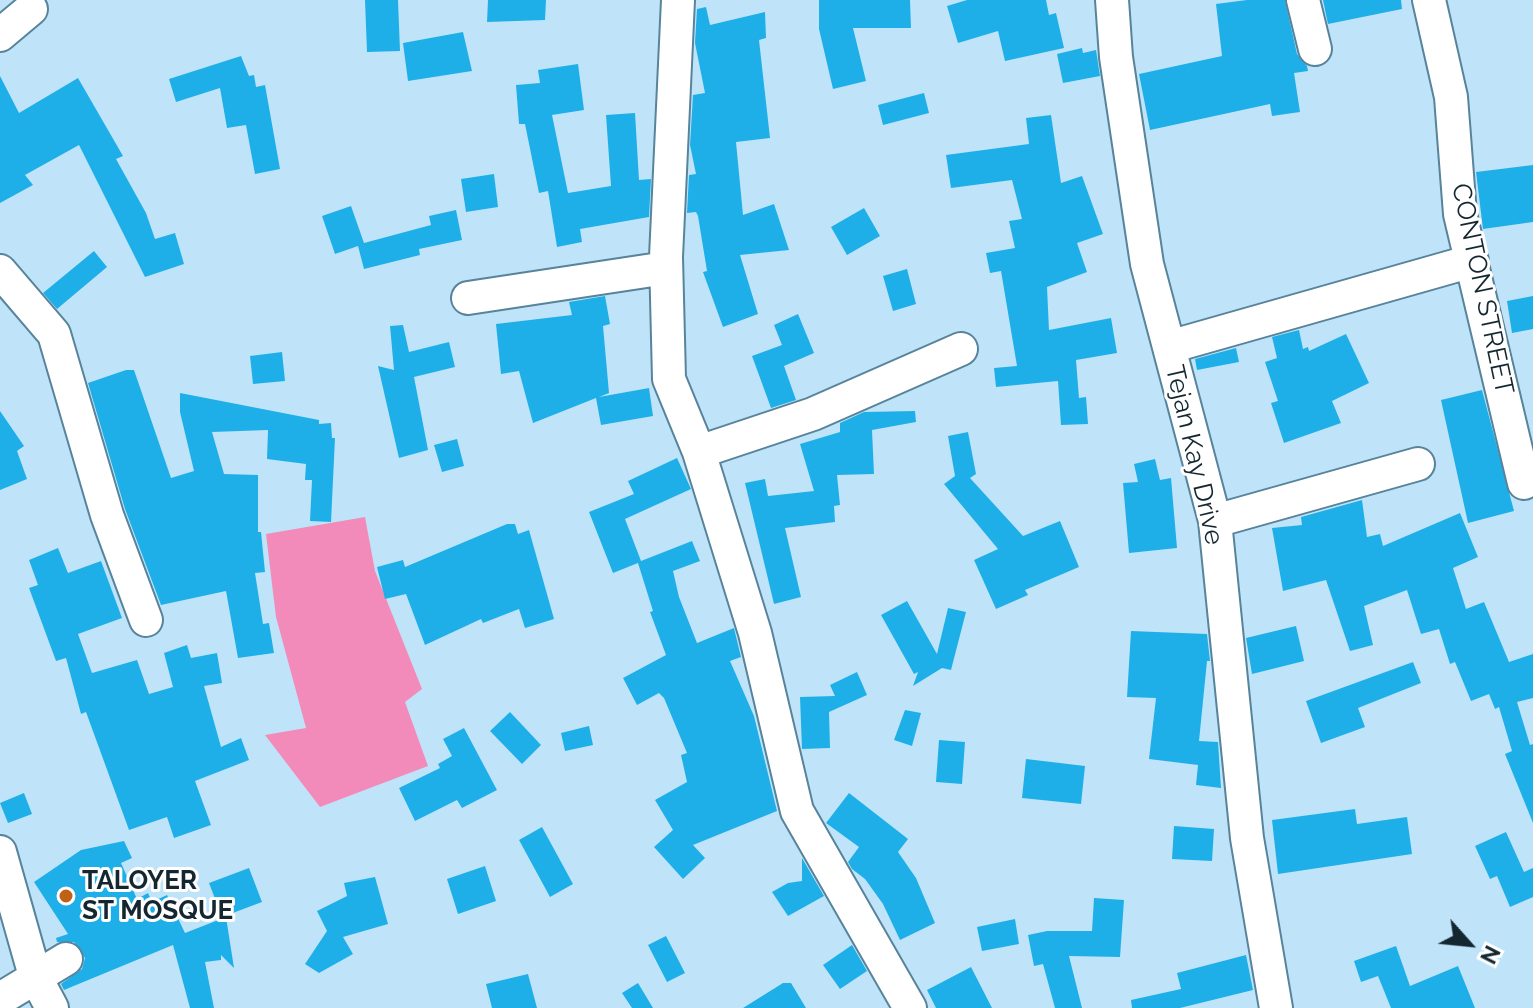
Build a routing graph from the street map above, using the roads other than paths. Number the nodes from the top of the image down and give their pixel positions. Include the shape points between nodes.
1 (678, 0) edge
2 (1112, 0) edge
3 (1303, 0) edge
4 (1429, 0) edge
5 (31, 9) dead end
6 (0, 35) edge
7 (1315, 49) dead end
8 (1472, 261) junction
9 (666, 268) junction
10 (0, 271) edge
11 (468, 298) dead end
12 (1169, 347) junction
13 (961, 349) dead end
14 (1523, 432) edge
15 (699, 452) junction
16 (1418, 464) dead end
17 (1524, 483) dead end
18 (1215, 521) junction
19 (146, 620) dead end
20 (0, 852) edge
21 (66, 959) dead end
22 (35, 976) junction
23 (0, 999) edge
24 (52, 1008) edge
25 (910, 1008) edge
26 (1276, 1008) edge

1 - 9 street
2 - 12 street, Tejan Kay Drive via 1147,264
3 - 7 street
4 - 8 street, CONTON STREET via 1451,97 1460,214
5 - 6 street
8 - 12 street
8 - 14 street, CONTON STREET
9 - 11 street
9 - 15 street via 669,379
10 - 19 street via 54,334 107,515
12 - 18 street, Tejan Kay Drive
13 - 15 street via 813,414
14 - 17 street, CONTON STREET
15 - 25 street via 755,633 797,811
16 - 18 street
18 - 26 street, Tejan Kay Drive via 1247,838
20 - 22 street
21 - 22 street
22 - 23 street
22 - 24 street

